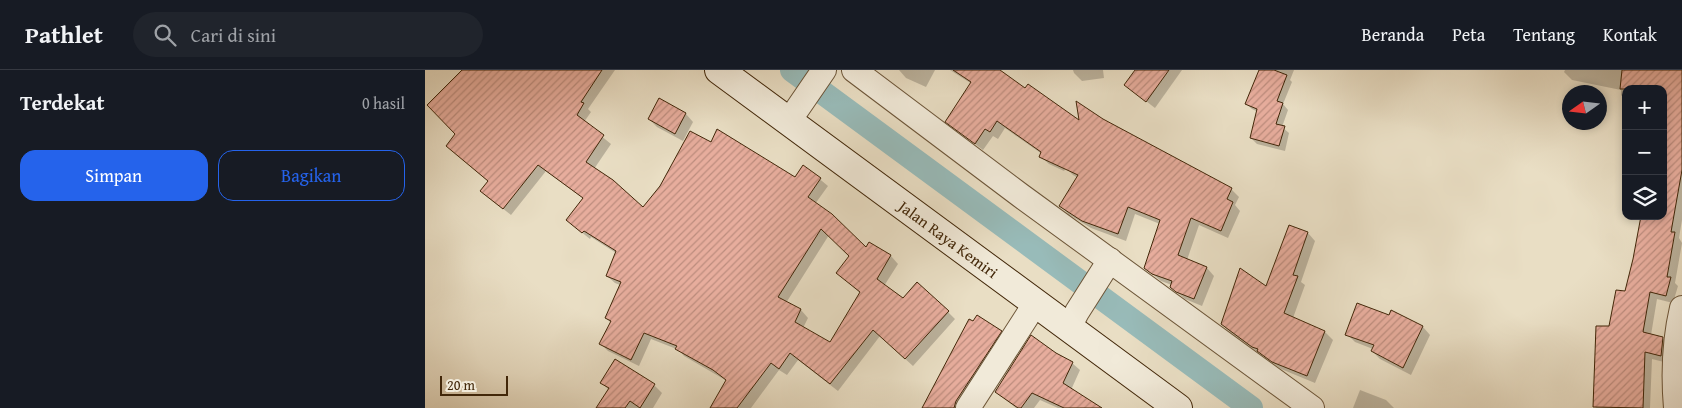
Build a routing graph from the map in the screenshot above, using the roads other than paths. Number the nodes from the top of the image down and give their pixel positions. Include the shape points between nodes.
1 (719, 70) edge
2 (824, 70) edge
3 (854, 70) edge
4 (795, 114) junction
5 (1108, 263) junction
6 (1035, 304) junction
7 (1681, 318) edge
8 (1073, 320) junction
9 (968, 408) edge
10 (1178, 408) edge
11 (1312, 408) edge
12 (1676, 408) edge

1 - 4 main road, Jalan Raya Kemiri
2 - 4 street
3 - 5 street
4 - 6 main road, Jalan Raya Kemiri
5 - 8 street
5 - 11 street
6 - 8 main road, Jalan Raya Kemiri
6 - 9 street
7 - 12 street via 1674,358
8 - 10 main road, Jalan Raya Kemiri

